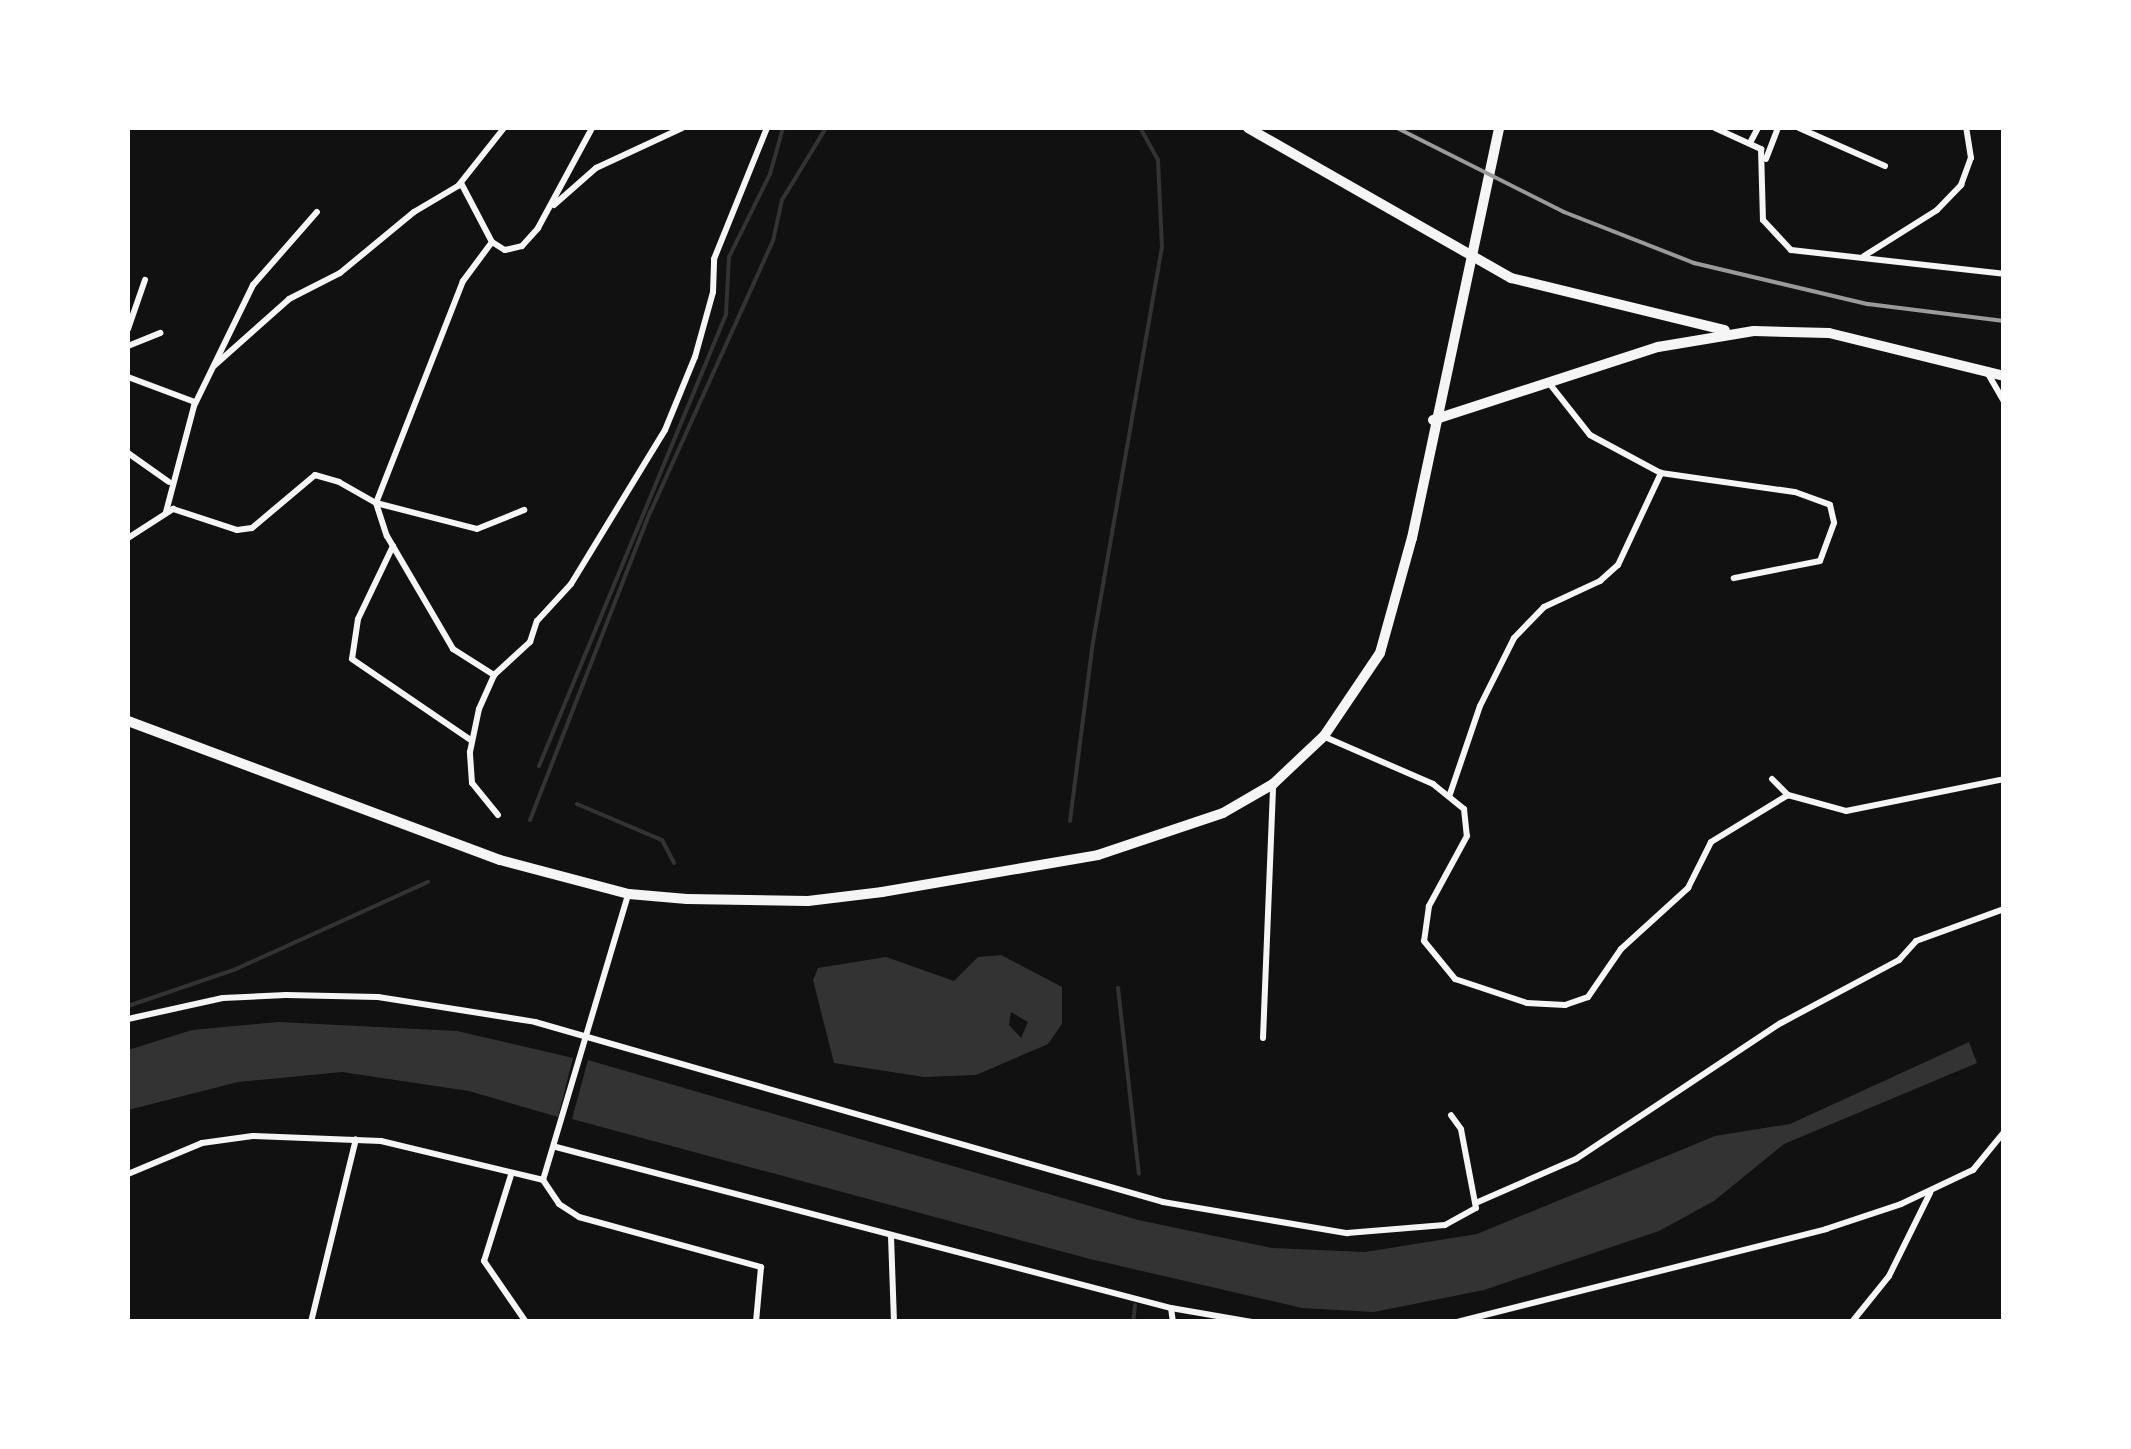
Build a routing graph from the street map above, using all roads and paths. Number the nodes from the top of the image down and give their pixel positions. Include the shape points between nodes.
1 (504, 128) edge
2 (592, 128) edge
3 (682, 128) edge
4 (767, 128) edge
5 (1248, 128) edge
6 (1499, 128) edge
7 (1715, 128) edge
8 (1758, 128) edge
9 (1778, 128) edge
10 (1800, 128) edge
11 (1966, 128) edge
12 (1751, 141) junction
13 (1765, 160) junction
14 (1884, 166) dead end
15 (460, 183) junction
16 (549, 208) junction
17 (317, 212) dead end
18 (492, 242) junction
19 (1862, 256) junction
20 (2004, 274) edge
21 (145, 280) dead end
22 (128, 330) edge
23 (1734, 332) junction
24 (161, 333) dead end
25 (128, 345) edge
26 (215, 364) junction
27 (1986, 371) junction
28 (2004, 376) edge
29 (128, 378) edge
30 (1549, 382) junction
31 (196, 402) junction
32 (2004, 402) edge
33 (1432, 420) junction
34 (128, 454) edge
35 (1661, 473) junction
36 (170, 482) junction
37 (376, 503) junction
38 (524, 510) dead end
39 (166, 514) junction
40 (128, 538) edge
41 (393, 546) junction
42 (1734, 578) dead end
43 (494, 675) junction
44 (128, 721) edge
45 (1324, 736) junction
46 (472, 741) junction
47 (1772, 778) dead end
48 (2004, 780) edge
49 (1274, 784) junction
50 (1450, 794) junction
51 (1788, 795) junction
52 (498, 815) dead end
53 (629, 894) junction
54 (2004, 909) edge
55 (128, 1019) edge
56 (1263, 1038) dead end
57 (586, 1041) junction
58 (1451, 1115) dead end
59 (2004, 1132) edge
60 (356, 1139) junction
61 (556, 1148) junction
62 (128, 1174) edge
63 (511, 1175) junction
64 (543, 1180) junction
65 (1931, 1192) junction
66 (1478, 1202) junction
67 (891, 1236) junction
68 (1171, 1308) junction
69 (311, 1322) edge
70 (526, 1322) edge
71 (756, 1322) edge
72 (894, 1322) edge
73 (1173, 1322) edge
74 (1252, 1322) edge
75 (1457, 1322) edge
76 (1852, 1322) edge

1 - 15 street
2 - 16 street
3 - 16 street via 596,168
4 - 43 street via 714,258 713,292 695,357 665,430 571,584 537,622 530,642
5 - 23 main road via 1511,278
6 - 33 main road
7 - 12 street
8 - 12 street
9 - 13 street
10 - 14 street
11 - 19 street via 1971,158 1961,185 1922,220
12 - 13 street
13 - 19 street via 1758,203 1774,236 1805,256
15 - 18 street
15 - 26 street via 340,273 289,299
16 - 18 street via 522,246 505,250
17 - 26 street via 253,285
18 - 37 street via 463,281
19 - 20 street
21 - 22 street
22 - 25 street
23 - 27 main road via 1830,333
23 - 30 main road via 1658,347
24 - 25 street
26 - 31 street
27 - 28 main road
27 - 32 street
29 - 31 street
30 - 33 main road
30 - 35 street via 1590,435
31 - 36 street
33 - 45 main road via 1412,538 1380,654
34 - 36 street
35 - 42 street via 1808,494 1830,505 1834,523 1820,561
35 - 50 street via 1618,564 1600,581 1544,607 1514,638 1480,706
36 - 39 street
37 - 38 street via 477,529
37 - 39 street via 315,476 252,528 237,530 173,509
37 - 41 street
39 - 40 street
41 - 43 street via 453,649
41 - 46 street via 358,619 352,659
43 - 46 street
44 - 53 main road via 500,860
45 - 49 main road
45 - 50 street
46 - 52 street via 472,783
47 - 51 street
48 - 51 street via 1846,811
49 - 53 main road via 1166,834 1038,866 808,901
49 - 56 street
50 - 51 street via 1464,809 1466,836 1430,906 1424,941 1455,979 1527,1004 1565,1005 1600,986 1620,949 1688,888 1726,828
53 - 57 street
54 - 66 street via 1916,940 1899,960 1781,1024 1560,1168
55 - 57 street via 223,998 378,997
57 - 61 street
57 - 66 street via 1147,1198 1287,1228 1400,1232 1445,1226
58 - 66 street via 1461,1129
59 - 65 street via 1972,1170
60 - 62 street via 227,1138 180,1149
60 - 63 street via 404,1144
60 - 69 street
61 - 64 street
61 - 67 street
63 - 64 street
63 - 70 street via 484,1261
64 - 71 street via 559,1204 579,1216 760,1267
65 - 75 street via 1826,1229
65 - 76 street via 1889,1276
67 - 68 street
67 - 72 street
68 - 73 street
68 - 74 street

